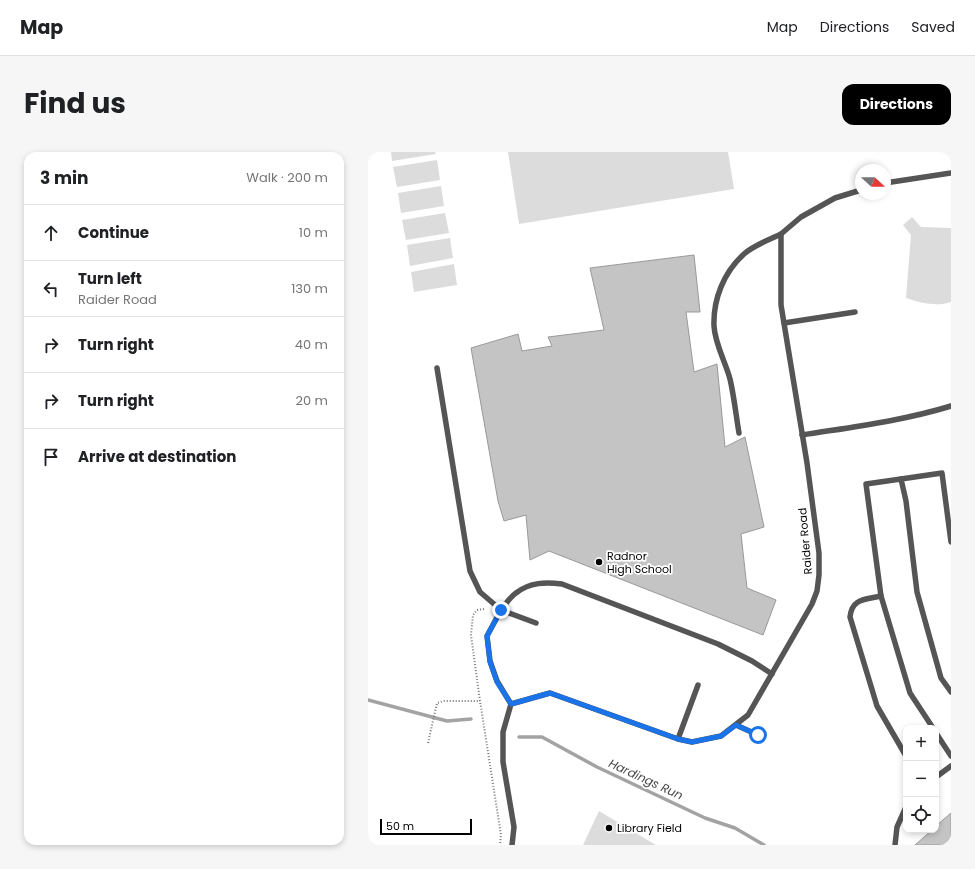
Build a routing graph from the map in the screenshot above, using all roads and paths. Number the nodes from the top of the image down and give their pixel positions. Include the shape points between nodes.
1 (951, 173) edge
2 (891, 182) edge
3 (855, 192) edge
4 (781, 234) junction
5 (854, 312) dead end
6 (784, 323) junction
7 (436, 368) dead end
8 (951, 406) edge
9 (739, 433) dead end
10 (802, 435) junction
11 (901, 479) junction
12 (951, 542) edge
13 (881, 596) junction
14 (484, 609) dead end
15 (501, 610) junction
16 (536, 623) dead end
17 (772, 674) junction
18 (698, 686) dead end
19 (951, 692) edge
20 (480, 701) junction
21 (511, 704) junction
22 (736, 725) junction
23 (931, 725) edge
24 (758, 735) dead end
25 (939, 738) edge
26 (678, 739) junction
27 (428, 743) dead end
28 (903, 751) edge
29 (951, 756) edge
30 (951, 766) edge
31 (939, 775) edge
32 (903, 814) edge
33 (500, 845) edge
34 (512, 845) edge
35 (895, 845) edge

1 - 2 lane
3 - 4 lane via 835,198 801,217
4 - 6 lane, Raider Road via 781,305
4 - 9 lane via 744,254 725,277 716,300 714,326 730,378
5 - 6 lane
6 - 10 lane, Raider Road
7 - 15 lane via 470,571 480,592
8 - 10 lane via 872,425
10 - 17 lane, Raider Road via 819,553 817,591
11 - 12 lane via 942,473
11 - 13 lane via 866,484
11 - 19 lane via 917,592 941,678
13 - 23 lane via 910,694
13 - 28 lane via 856,602 850,608 850,617 877,706
14 - 20 path via 477,610 471,624
15 - 16 lane
15 - 17 lane via 515,593 530,585 546,582 562,584 718,644
15 - 21 lane via 487,636 490,662 497,682
17 - 22 lane, Raider Road via 748,714
18 - 26 lane
20 - 27 path via 437,703
20 - 33 path via 502,835
21 - 26 lane, Raider Road via 550,693
21 - 34 lane via 503,732 503,762 514,827
22 - 24 lane
22 - 26 lane, Raider Road via 721,736 692,742
25 - 29 lane
30 - 31 lane
32 - 35 lane

